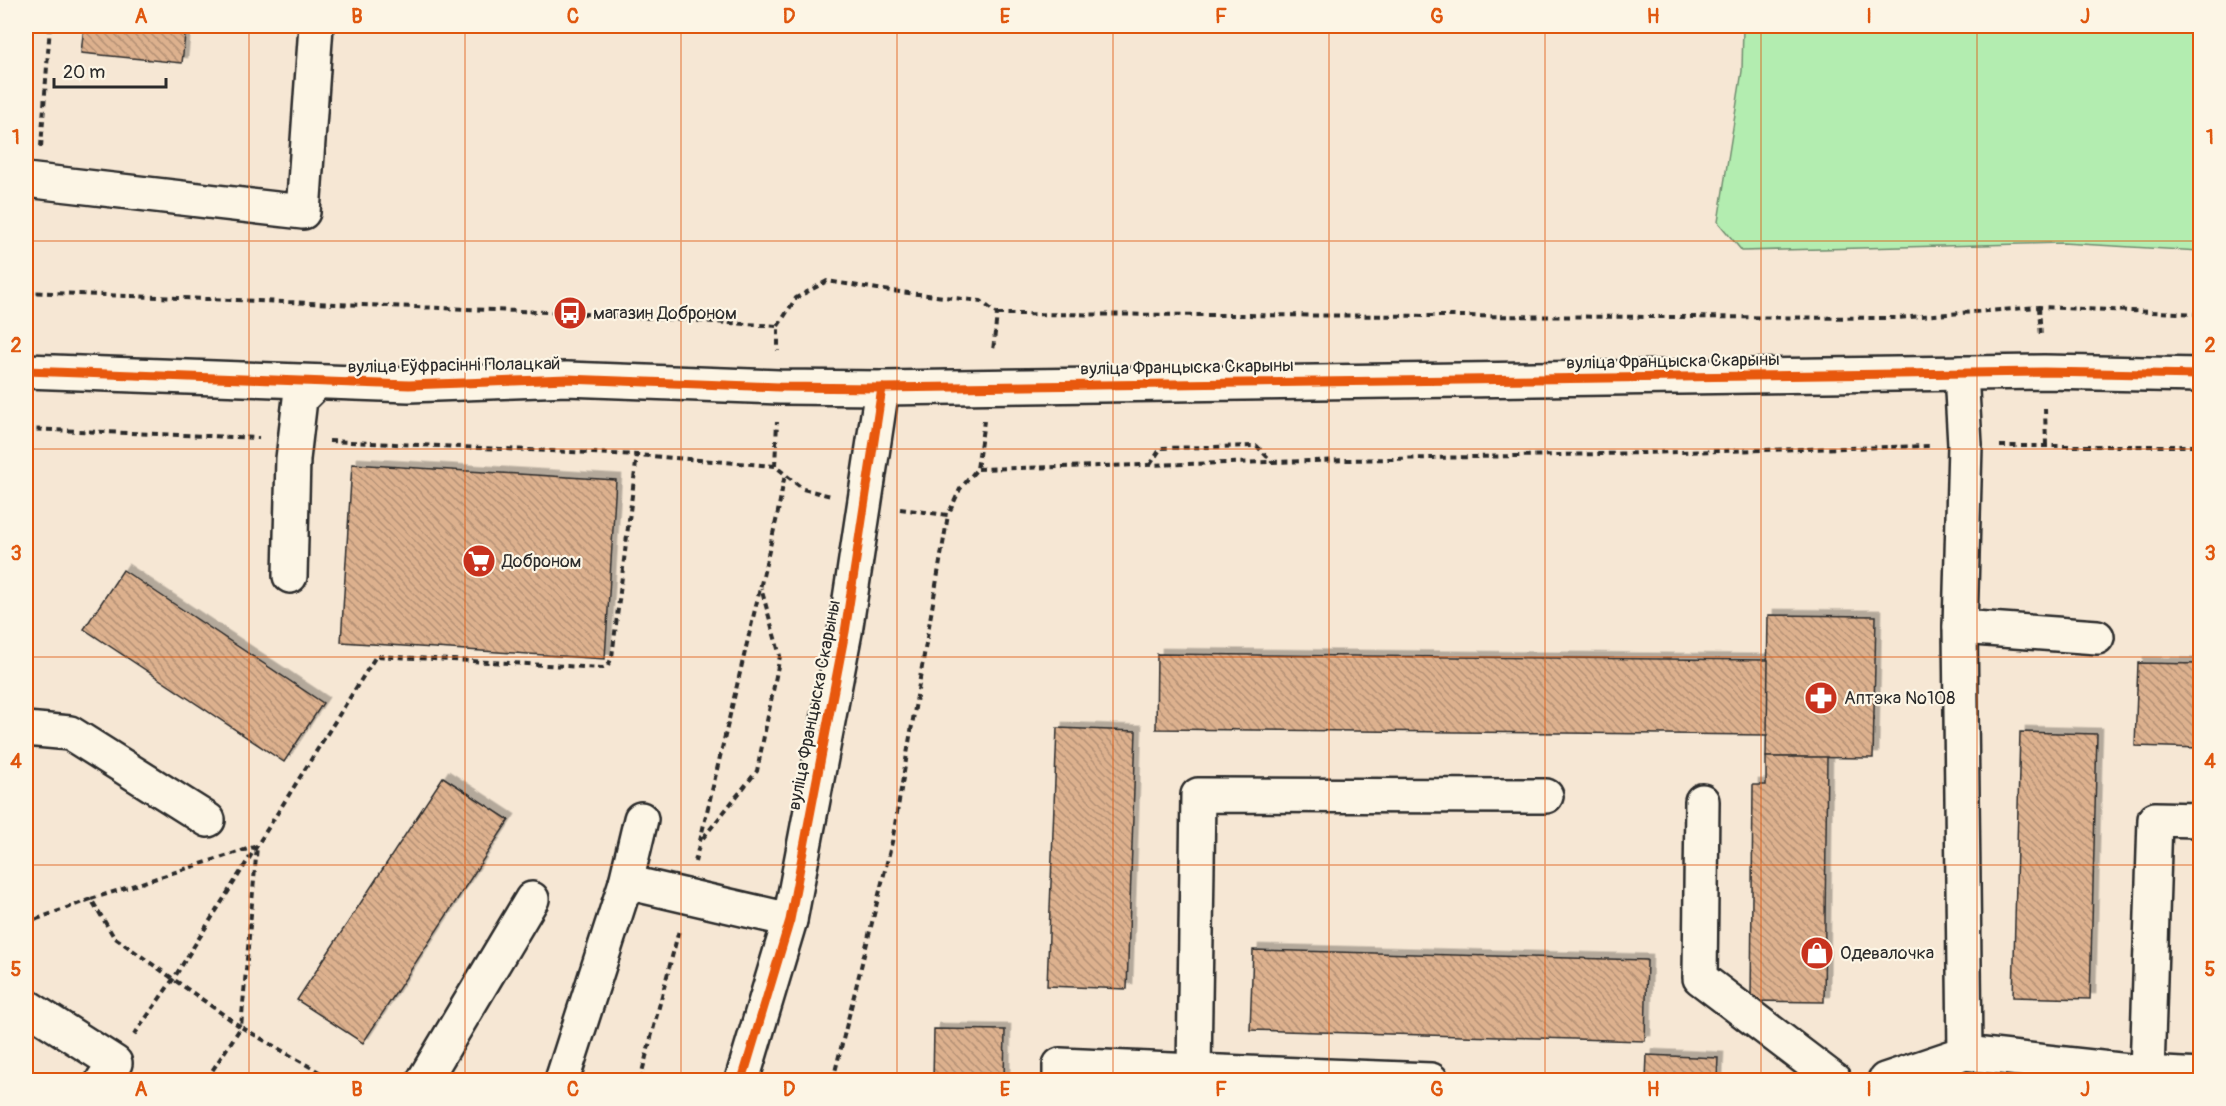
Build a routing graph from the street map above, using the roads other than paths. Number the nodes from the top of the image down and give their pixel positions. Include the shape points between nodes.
1 (316, 26) edge
2 (32, 180) edge
3 (26, 370) edge
4 (1961, 373) junction
5 (2200, 375) edge
6 (318, 382) junction
7 (882, 388) junction
8 (290, 576) dead end
9 (1960, 627) junction
10 (2097, 637) dead end
11 (26, 729) edge
12 (1546, 796) dead end
13 (1702, 801) dead end
14 (641, 819) dead end
15 (208, 820) dead end
16 (2200, 820) edge
17 (626, 882) junction
18 (532, 899) dead end
19 (790, 920) junction
20 (26, 1006) edge
21 (1965, 1053) junction
22 (1194, 1071) junction
23 (109, 1072) edge
24 (2147, 1073) junction
25 (2200, 1076) edge
26 (1302, 1077) edge
27 (424, 1080) edge
28 (562, 1080) edge
29 (742, 1080) edge
30 (1060, 1080) edge
31 (1431, 1080) edge
32 (1442, 1080) edge
33 (1834, 1080) edge
34 (1885, 1080) edge

1 - 2 street via 303,212
3 - 6 street, вуліца Еўфрасінні Полацкай
4 - 5 street, вуліца Францыска Скарыны
4 - 7 street, вуліца Францыска Скарыны
4 - 9 street via 1965,445
6 - 7 street, вуліца Еўфрасінні Полацкай via 409,385 567,380
6 - 8 street via 300,399 293,459
7 - 19 street, вуліца Францыска Скарыны via 845,632
9 - 10 street
9 - 21 street
11 - 15 street via 69,733
12 - 22 street via 1198,795
13 - 33 street via 1700,978
14 - 17 street
16 - 24 street via 2155,819
17 - 19 street
17 - 28 street
18 - 27 street
19 - 29 street, вуліца Францыска Скарыны
20 - 23 street
21 - 24 street
21 - 34 street
22 - 26 street
22 - 30 street via 1060,1065
24 - 25 street
26 - 31 street
31 - 32 street

